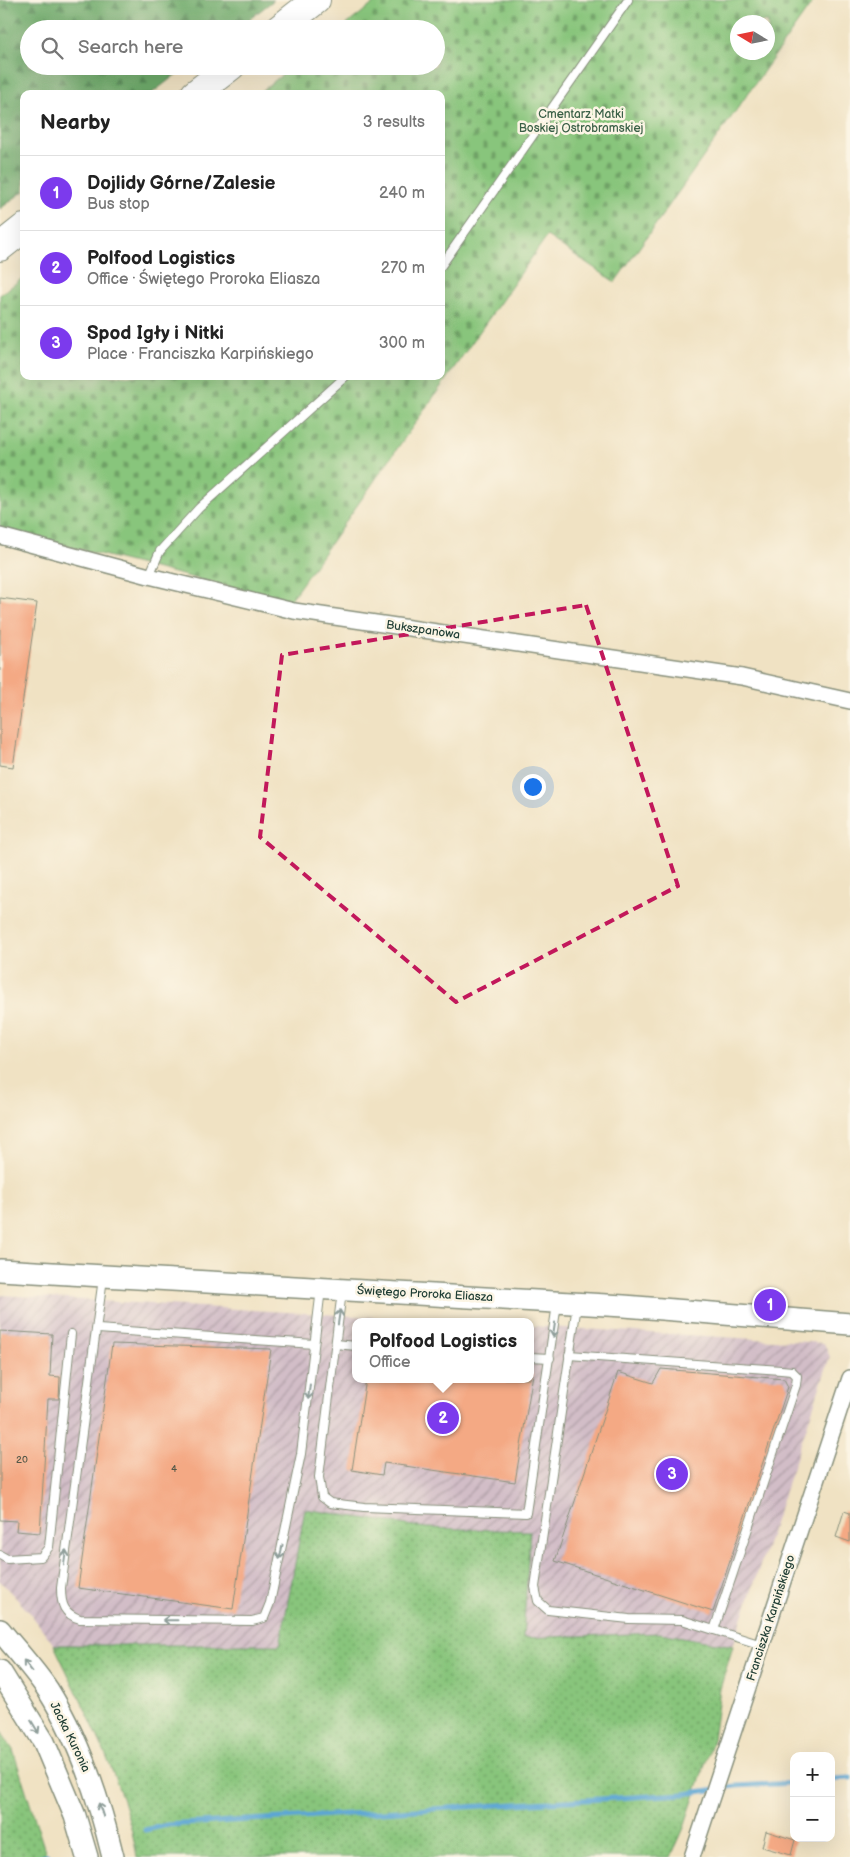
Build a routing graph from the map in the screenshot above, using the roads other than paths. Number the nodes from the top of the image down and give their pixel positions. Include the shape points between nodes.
1 (316, 0) edge
2 (628, 0) edge
3 (290, 20) edge
4 (220, 75) edge
5 (201, 90) edge
6 (20, 231) edge
7 (0, 247) edge
8 (445, 260) edge
9 (342, 380) edge
10 (0, 536) edge
11 (149, 576) junction
12 (850, 701) edge
13 (0, 1270) edge
14 (103, 1276) junction
15 (321, 1288) junction
16 (342, 1289) junction
17 (567, 1303) junction
18 (850, 1324) edge
19 (98, 1329) junction
20 (71, 1334) dead end
21 (314, 1344) junction
22 (336, 1344) junction
23 (352, 1346) edge
24 (569, 1355) junction
25 (534, 1357) edge
26 (550, 1358) junction
27 (850, 1378) edge
28 (0, 1555) edge
29 (0, 1630) edge
30 (714, 1630) junction
31 (762, 1645) junction
32 (0, 1671) edge
33 (87, 1857) edge
34 (113, 1857) edge
35 (692, 1857) edge

1 - 3 highway
2 - 8 lane
4 - 5 highway
6 - 7 highway
9 - 11 lane via 199,508 160,551
10 - 11 street, Bukszpanowa
11 - 12 street, Bukszpanowa via 294,611 742,677
13 - 14 street, Świętego Proroka Eliasza
14 - 15 street, Świętego Proroka Eliasza
14 - 19 lane
15 - 16 street, Świętego Proroka Eliasza
15 - 21 lane
16 - 17 street, Świętego Proroka Eliasza
22 -> 16 lane
17 - 18 street, Świętego Proroka Eliasza
17 - 24 lane
17 -> 26 lane
19 - 21 lane
21 -> 19 lane via 301,1454 270,1603 264,1618 252,1621 80,1620 64,1609 61,1588
20 - 28 lane via 49,1547 41,1557 7,1559
22 - 23 lane
22 - 26 lane via 320,1489 330,1503 364,1508 526,1512
24 - 30 lane via 535,1587 538,1600 548,1610 629,1619 682,1620
24 - 30 lane via 792,1371 797,1376
25 - 26 lane
27 - 31 street, Franciszka Karpińskiego
34 -> 29 street, Jacka Kuronia via 87,1770 67,1725 47,1690
30 - 31 lane
31 - 35 street, Franciszka Karpińskiego
32 -> 33 street, Jacka Kuronia via 44,1742 75,1816

